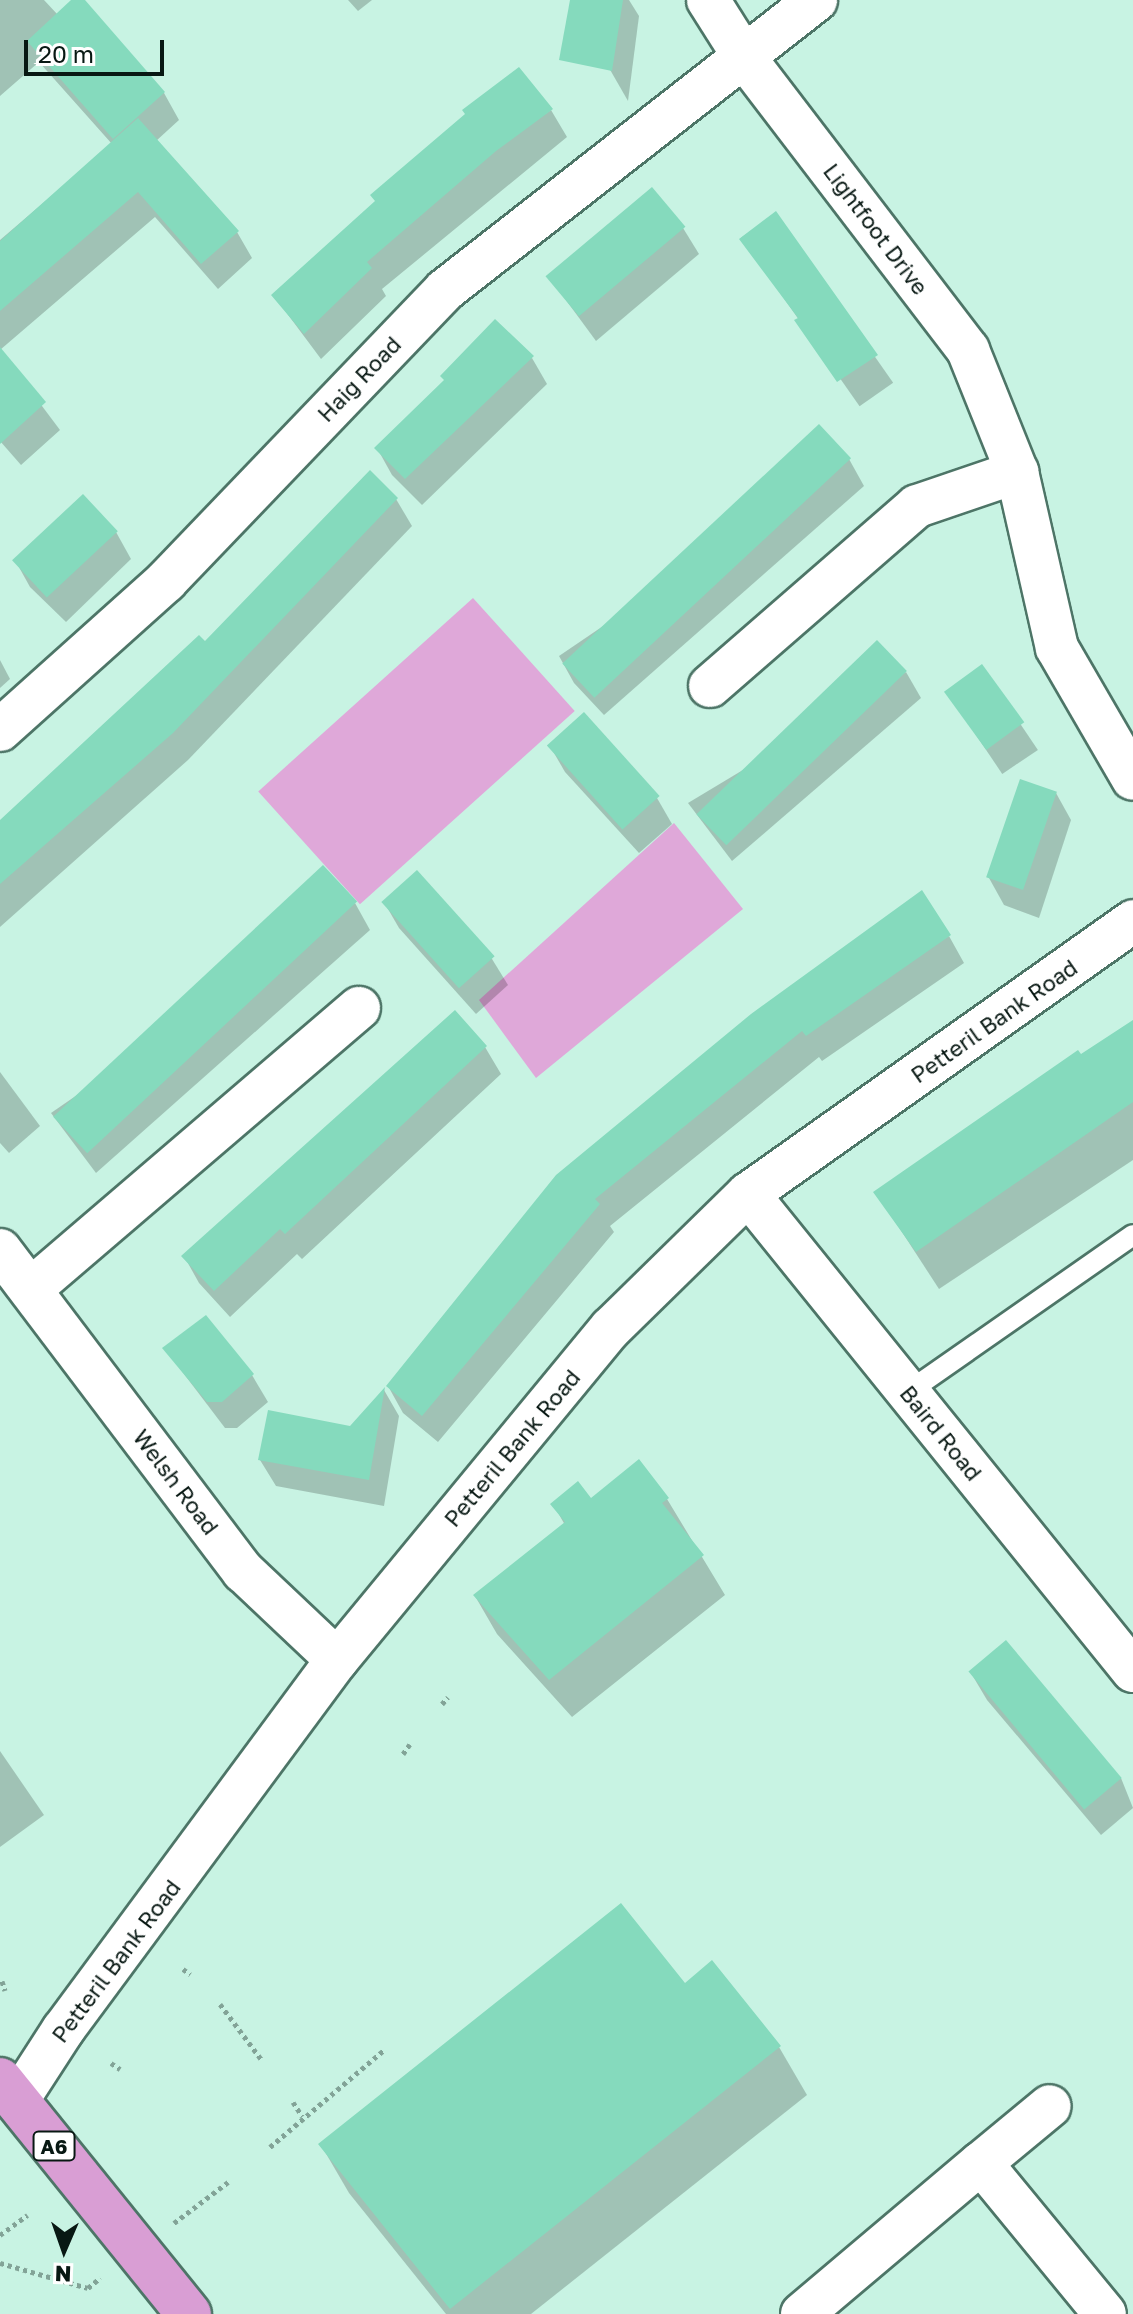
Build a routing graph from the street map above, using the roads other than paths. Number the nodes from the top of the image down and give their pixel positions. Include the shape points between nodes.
1 (708, 0) edge
2 (816, 0) edge
3 (744, 57) junction
4 (1017, 472) junction
5 (710, 686) dead end
6 (0, 730) edge
7 (1133, 779) edge
8 (1133, 921) edge
9 (359, 1008) dead end
10 (748, 1194) junction
11 (1133, 1235) edge
12 (0, 1250) edge
13 (31, 1289) junction
14 (908, 1392) junction
15 (337, 1660) junction
16 (1133, 1671) edge
17 (9, 2090) edge
18 (1050, 2106) dead end
19 (981, 2163) junction
20 (189, 2314) edge
21 (802, 2314) edge
22 (1105, 2314) edge

1 - 3 street, Lightfoot Drive
2 - 3 street, Haig Road
3 - 4 street, Lightfoot Drive via 968,350
3 - 6 street, Haig Road via 445,290 166,581
4 - 5 street via 917,506
4 - 7 street, Lightfoot Drive via 1057,648
8 - 10 street, Petteril Bank Road
9 - 13 street
10 - 14 street, Baird Road
10 - 15 street, Petteril Bank Road via 611,1328
11 - 14 lane
12 - 13 street, Welsh Road
13 - 15 street, Welsh Road via 243,1571
14 - 16 street, Baird Road
15 - 17 street, Petteril Bank Road via 63,2030
17 - 20 main road, A6
18 - 19 street
19 - 21 street
19 - 22 street

